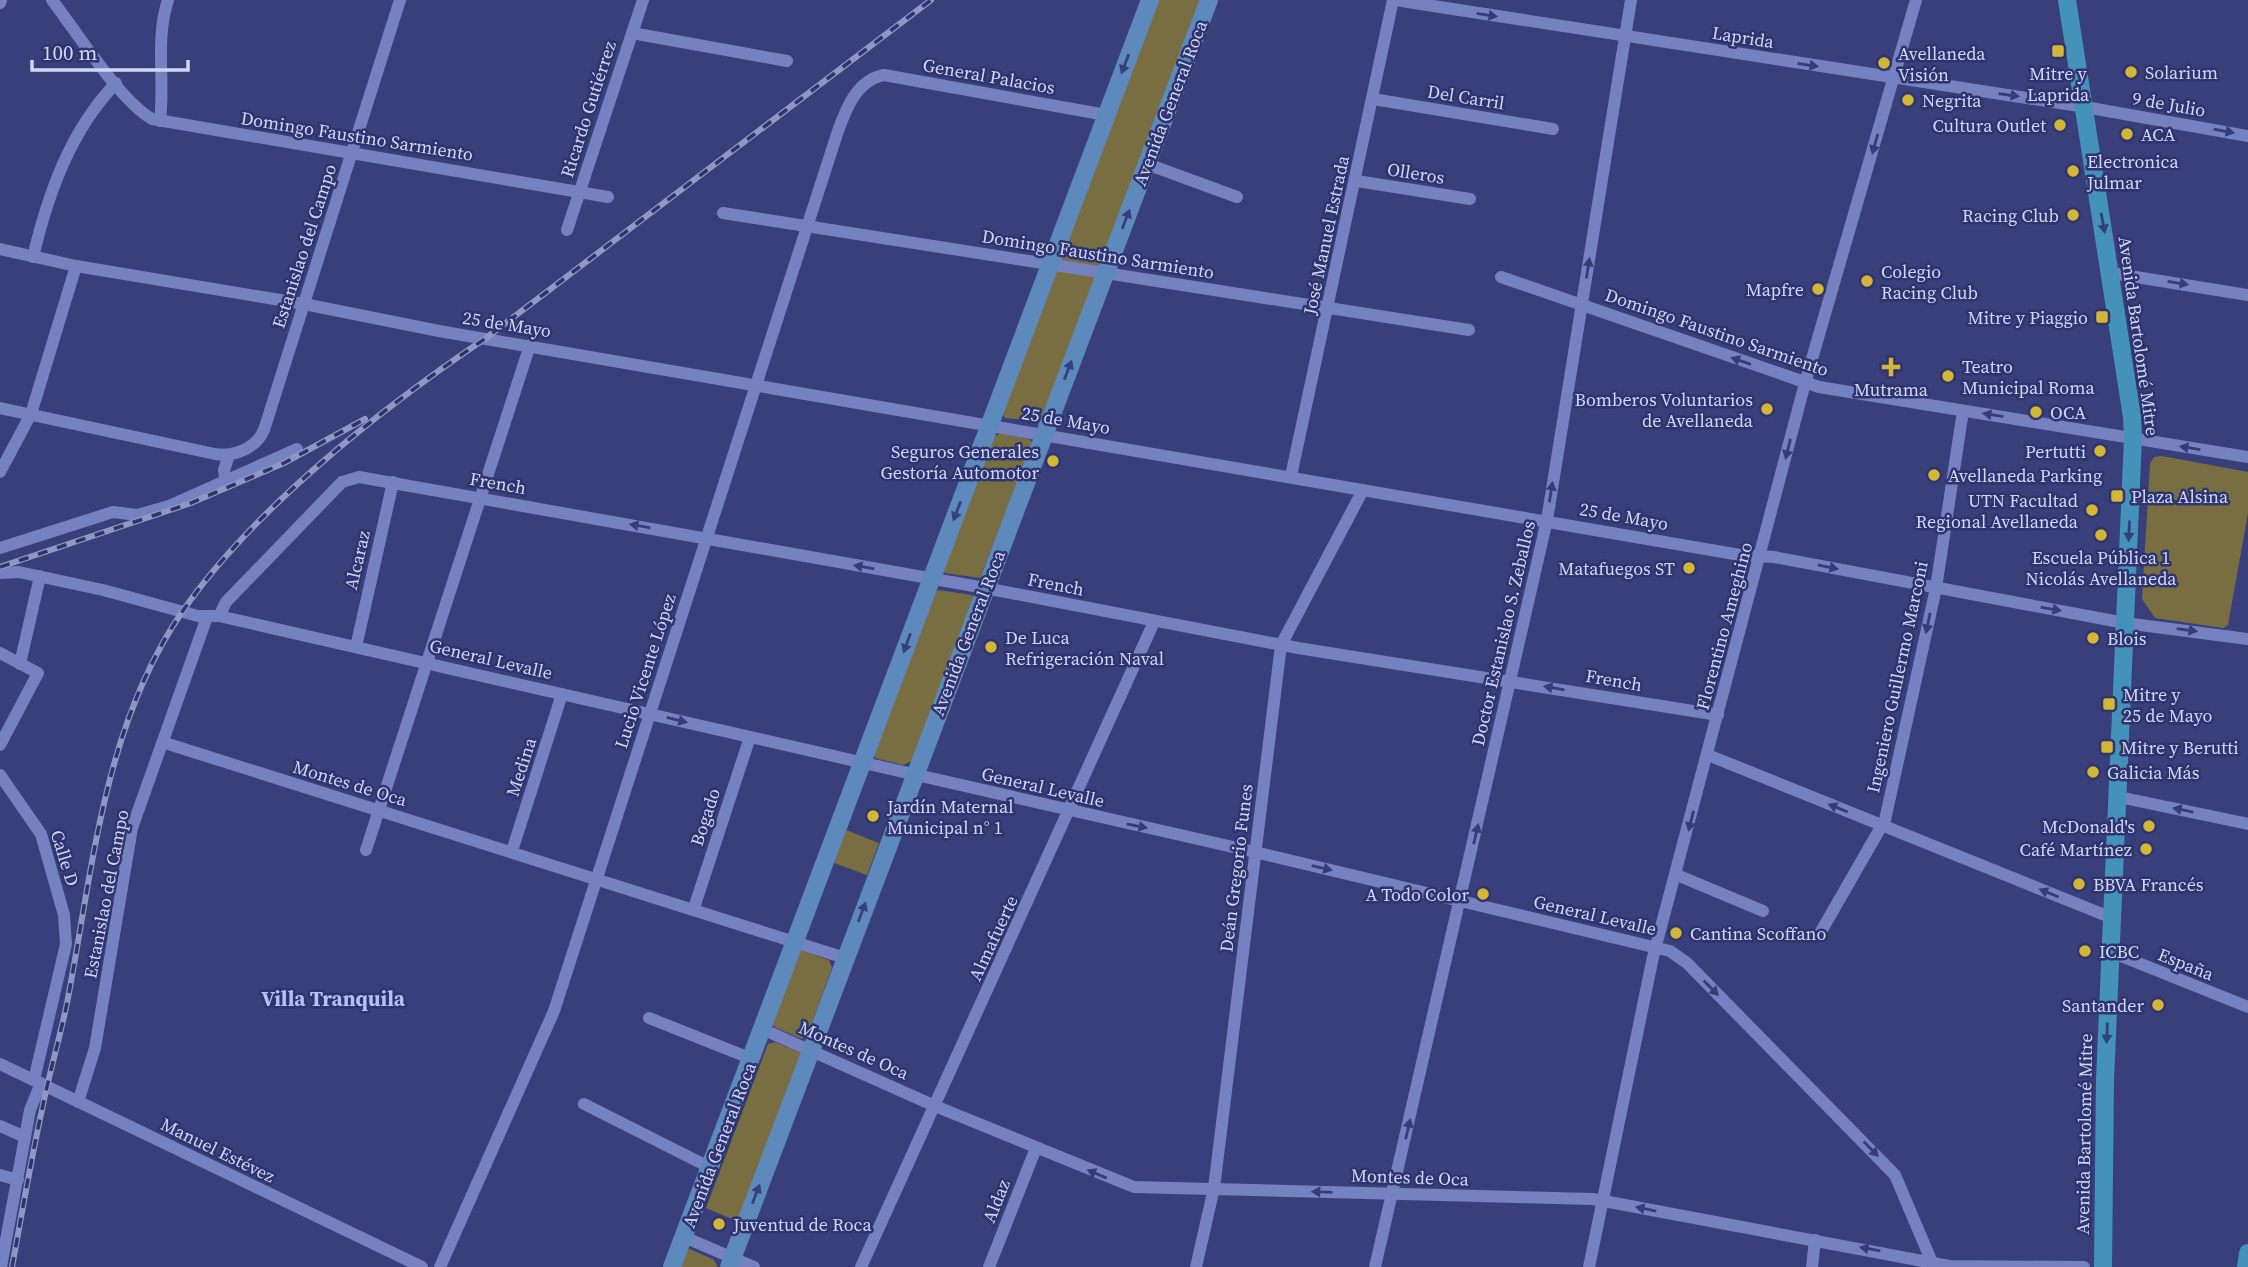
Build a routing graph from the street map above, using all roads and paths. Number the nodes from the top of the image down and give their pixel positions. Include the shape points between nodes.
1 (52, 0) edge
2 (168, 0) edge
3 (400, 0) edge
4 (643, 0) edge
5 (1150, 0) edge
6 (1209, 0) edge
7 (1394, 0) edge
8 (1631, 0) edge
9 (1916, 0) edge
10 (2067, 0) edge
11 (632, 33) junction
12 (1625, 36) junction
13 (787, 61) dead end
14 (1893, 78) junction
15 (116, 83) junction
16 (868, 83) joint
17 (1373, 99) junction
18 (2085, 107) junction
19 (1106, 115) junction
20 (160, 121) junction
21 (1553, 128) dead end
22 (2248, 135) edge
23 (352, 153) junction
24 (1147, 164) junction
25 (1357, 181) junction
26 (580, 191) junction
27 (607, 197) dead end
28 (1237, 197) dead end
29 (1470, 199) dead end
30 (723, 213) dead end
31 (808, 227) junction
32 (567, 230) dead end
33 (0, 249) edge
34 (33, 257) junction
35 (1052, 264) junction
36 (76, 266) junction
37 (2110, 273) junction
38 (1106, 274) junction
39 (1501, 277) dead end
40 (2248, 295) edge
41 (304, 304) junction
42 (1582, 305) junction
43 (1329, 308) junction
44 (1469, 330) dead end
45 (530, 345) junction
46 (1805, 383) junction
47 (758, 384) junction
48 (0, 408) edge
49 (1963, 411) junction
50 (31, 414) junction
51 (991, 424) junction
52 (1044, 434) junction
53 (2133, 438) junction
54 (298, 449) dead end
55 (234, 453) junction
56 (2248, 457) edge
57 (0, 472) edge
58 (1291, 476) junction
59 (347, 479) joint
60 (393, 482) junction
61 (226, 483) junction
62 (1363, 490) junction
63 (481, 497) junction
64 (1546, 520) junction
65 (707, 538) junction
66 (0, 548) edge
67 (1760, 556) junction
68 (0, 573) edge
69 (40, 576) junction
70 (931, 579) junction
71 (985, 588) junction
72 (1936, 588) junction
73 (213, 616) junction
74 (1154, 622) junction
75 (2126, 623) junction
76 (2248, 639) edge
77 (1281, 645) junction
78 (356, 647) junction
79 (0, 653) edge
80 (428, 662) junction
81 (20, 664) junction
82 (1510, 680) junction
83 (562, 694) junction
84 (649, 713) junction
85 (1718, 715) junction
86 (750, 737) junction
87 (164, 743) junction
88 (0, 744) edge
89 (1707, 755) junction
90 (863, 762) junction
91 (0, 775) edge
92 (914, 775) junction
93 (2119, 797) junction
94 (379, 810) junction
95 (1070, 811) junction
96 (2248, 824) edge
97 (1883, 826) junction
98 (366, 850) dead end
99 (512, 852) junction
100 (1255, 852) junction
101 (1677, 875) junction
102 (597, 879) junction
103 (1461, 901) junction
104 (694, 908) junction
105 (1763, 911) dead end
106 (2112, 918) junction
107 (1819, 935) dead end
108 (795, 941) junction
109 (1658, 947) junction
110 (2110, 952) junction
111 (845, 958) junction
112 (2248, 1007) edge
113 (649, 1018) dead end
114 (762, 1029) junction
115 (811, 1049) junction
116 (752, 1059) junction
117 (0, 1064) edge
118 (38, 1082) junction
119 (78, 1102) junction
120 (584, 1104) dead end
121 (935, 1106) junction
122 (0, 1126) edge
123 (25, 1137) junction
124 (1036, 1148) junction
125 (709, 1167) junction
126 (0, 1175) edge
127 (18, 1180) junction
128 (1214, 1188) junction
129 (1393, 1194) junction
130 (1602, 1200) junction
131 (4, 1226) edge
132 (684, 1237) junction
133 (1815, 1240) junction
134 (2248, 1253) edge
135 (731, 1262) edge
136 (1933, 1265) edge
137 (1, 1267) edge
138 (422, 1267) edge
139 (440, 1267) edge
140 (672, 1267) edge
141 (754, 1267) edge
142 (860, 1267) edge
143 (989, 1267) edge
144 (1196, 1267) edge
145 (1376, 1267) edge
146 (1589, 1267) edge
147 (1812, 1267) edge
148 (2084, 1267) edge
149 (2103, 1267) edge
150 (2246, 1267) edge

1 - 15 street, Domingo Faustino Sarmiento
2 - 20 street via 161,43
3 - 23 street, Estanislao del Campo
4 - 11 street, Ricardo Gutiérrez
5 -> 19 main road, Avenida General Roca
6 - 24 main road, Avenida General Roca
7 -> 12 street, Laprida
7 - 17 street, José Manuel Estrada
8 - 12 street, Doctor Estanislao S. Zeballos
9 - 14 street, Florentino Ameghino
10 - 18 main road, Avenida Bartolomé Mitre
11 - 13 street
11 - 26 street, Ricardo Gutiérrez
12 -> 14 street, Laprida
42 -> 12 street, Doctor Estanislao S. Zeballos
14 -> 18 street, Laprida
14 -> 46 street, Florentino Ameghino
15 - 20 street, Domingo Faustino Sarmiento via 137,108
15 - 34 street via 92,111 60,170 45,206
16 - 19 street, General Palacios via 884,75
16 - 31 street, Lucio Vicente López via 844,113
17 - 21 street, Del Carril
17 - 25 street, José Manuel Estrada
18 -> 22 street, 9 de Julio
18 -> 37 main road, Avenida Bartolomé Mitre
19 - 35 main road, Avenida General Roca
20 - 23 street, Domingo Faustino Sarmiento
23 - 26 street, Domingo Faustino Sarmiento
23 - 41 street, Estanislao del Campo
24 - 28 street
38 -> 24 main road, Avenida General Roca
25 - 29 street, Olleros
25 - 43 street, José Manuel Estrada
26 - 27 street, Domingo Faustino Sarmiento
26 - 32 street, Ricardo Gutiérrez
30 - 31 street, Domingo Faustino Sarmiento
31 - 35 street, Domingo Faustino Sarmiento
31 - 47 street, Lucio Vicente López
33 - 34 street, 25 de Mayo
34 - 36 street, 25 de Mayo
35 - 38 street, Domingo Faustino Sarmiento
35 - 51 main road, Avenida General Roca
36 - 41 street, 25 de Mayo
36 - 50 street
37 -> 40 street
37 - 53 main road, Avenida Bartolomé Mitre
38 - 43 street, Domingo Faustino Sarmiento
52 -> 38 main road, Avenida General Roca
39 - 42 street, Domingo Faustino Sarmiento
41 - 45 street, 25 de Mayo
41 - 55 street, Estanislao del Campo via 264,430 255,443
46 -> 42 street, Domingo Faustino Sarmiento
64 -> 42 street, Doctor Estanislao S. Zeballos
43 - 44 street, Domingo Faustino Sarmiento
43 - 58 street, José Manuel Estrada
45 - 47 street, 25 de Mayo
45 - 63 street
46 - 49 street, Domingo Faustino Sarmiento
46 -> 67 street, Florentino Ameghino
47 - 51 street, 25 de Mayo
47 - 65 street, Lucio Vicente López
48 - 50 street
53 -> 49 street, Domingo Faustino Sarmiento
49 - 72 street, Ingeniero Guillermo Marconi
50 - 55 street
50 - 57 street
51 - 52 street, 25 de Mayo
51 -> 70 main road, Avenida General Roca
52 - 58 street, 25 de Mayo
52 - 71 main road, Avenida General Roca
56 -> 53 street, Domingo Faustino Sarmiento
53 -> 75 main road, Avenida Bartolomé Mitre
54 - 61 street
55 - 61 street via 224,470
58 - 62 street, 25 de Mayo
59 - 60 street, French
59 - 73 street, Estanislao del Campo
60 - 63 street, French
60 - 78 street, Alcaraz
61 - 66 street via 149,512 113,512
62 - 64 street, 25 de Mayo
62 - 77 street, Deán Gregorio Funes
65 -> 63 street, French
63 - 80 street
64 - 67 street, 25 de Mayo
64 - 82 street, Doctor Estanislao S. Zeballos
70 -> 65 street, French
65 - 84 street, Lucio Vicente López
67 -> 72 street, 25 de Mayo
67 - 85 street, Florentino Ameghino
68 - 69 street, General Levalle
69 - 73 street, General Levalle
69 - 81 street
70 - 71 street, French
70 -> 90 main road, Avenida General Roca
71 - 74 street, French
71 - 92 main road, Avenida General Roca
72 -> 75 street, 25 de Mayo
72 -> 97 street, Ingeniero Guillermo Marconi
73 - 78 street, General Levalle
73 - 87 street, Estanislao del Campo
74 - 77 street, French
74 - 95 street, Almafuerte
75 -> 76 street, 25 de Mayo
75 - 93 main road, Avenida Bartolomé Mitre
77 - 82 street, French
77 - 100 street, Deán Gregorio Funes
78 - 80 street, General Levalle
79 - 81 street
80 - 83 street, General Levalle
80 - 94 street
81 - 88 street via 38,673
85 -> 82 street, French
103 -> 82 street, Doctor Estanislao S. Zeballos
83 - 84 street, General Levalle
83 - 99 street, Medina
84 -> 86 street, General Levalle
84 - 102 street, Lucio Vicente López
85 - 89 street, Florentino Ameghino
86 - 90 street, General Levalle
86 - 104 street, Bogado
87 - 94 street, Montes de Oca
87 - 119 street, Estanislao del Campo via 132,828 95,1048
97 -> 89 street
89 -> 101 street, Florentino Ameghino
90 - 92 street, General Levalle
90 - 108 main road, Avenida General Roca
91 - 118 street, Calle D via 41,834 64,915 66,944
92 - 95 street, General Levalle
111 -> 92 main road, Avenida General Roca
96 -> 93 street
93 - 106 main road, Avenida Bartolomé Mitre
94 - 98 street
94 - 99 street, Montes de Oca
95 -> 100 street, General Levalle
95 - 121 street, Almafuerte
106 -> 97 street
97 - 107 street, Ingeniero Guillermo Marconi
99 - 102 street, Montes de Oca
100 -> 103 street, General Levalle
100 - 128 street, Deán Gregorio Funes
101 - 105 street
101 - 109 street, Florentino Ameghino
102 - 104 street, Montes de Oca
102 - 139 street, Lucio Vicente López via 554,1011
103 - 109 street, General Levalle
129 -> 103 street, Doctor Estanislao S. Zeballos
104 - 108 street, Montes de Oca
106 - 110 main road, Avenida Bartolomé Mitre
108 - 111 street, Montes de Oca
108 - 114 main road, Avenida General Roca
109 - 130 street, Florentino Ameghino
109 -> 136 street, General Levalle via 1687,963 1895,1175
110 - 112 street, España
110 -> 149 main road, Avenida Bartolomé Mitre
111 - 115 main road, Avenida General Roca
113 - 116 street
114 - 115 street, Montes de Oca
114 - 116 main road, Avenida General Roca
115 - 121 street, Montes de Oca
135 -> 115 main road, Avenida General Roca
116 - 125 main road, Avenida General Roca
117 - 118 street, Manuel Estévez
118 - 119 street, Manuel Estévez
118 - 123 street, Calle D
119 - 138 street, Manuel Estévez
120 - 125 street
121 - 124 street, Montes de Oca
121 - 142 street, Almafuerte
122 - 123 street
123 - 127 street, Calle D
128 -> 124 street, Montes de Oca via 1134,1187
124 - 143 street, Aldaz
125 - 132 main road, Avenida General Roca
126 - 127 street
127 - 131 street, Calle D
129 -> 128 street, Montes de Oca
128 - 144 street, Deán Gregorio Funes
129 - 130 street, Montes de Oca
129 - 145 street, Doctor Estanislao S. Zeballos
133 -> 130 street, Montes de Oca
130 - 146 street, Florentino Ameghino
131 - 137 street, Calle D
132 - 135 street
132 - 140 main road, Avenida General Roca
136 -> 133 street, Montes de Oca
133 - 147 street
134 - 150 main road
135 - 141 street
136 - 148 street, Montes de Oca

